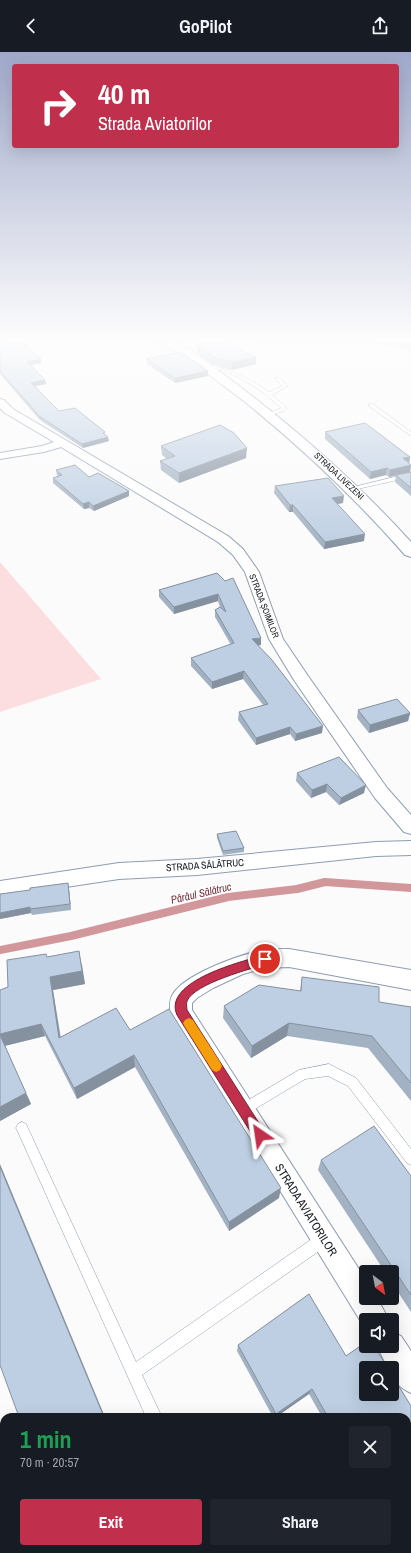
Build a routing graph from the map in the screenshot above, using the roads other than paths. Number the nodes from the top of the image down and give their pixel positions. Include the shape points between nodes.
1 (7, 409) edge
2 (262, 409) edge
3 (283, 409) edge
4 (377, 409) edge
5 (269, 414) junction
6 (411, 434) edge
7 (63, 444) junction
8 (0, 456) edge
9 (411, 475) edge
10 (352, 488) junction
11 (411, 552) edge
12 (411, 827) edge
13 (411, 848) edge
14 (0, 890) edge
15 (411, 980) edge
16 (244, 1109) junction
17 (22, 1128) dead end
18 (411, 1159) edge
19 (324, 1239) junction
20 (371, 1313) edge
21 (395, 1353) edge
22 (134, 1372) junction
23 (411, 1378) edge
24 (152, 1413) edge

1 - 7 street, STRADA ȘOIMILOR
2 - 5 main road, STRADA LIVEZENI
3 - 5 lane
4 - 6 lane
5 - 10 main road, STRADA LIVEZENI
7 - 8 street
7 - 12 street, STRADA ȘOIMILOR via 224,539 238,552 252,572 276,639 298,675 381,793
9 - 10 lane
10 - 11 main road, STRADA LIVEZENI
13 - 14 street, STRADA SĂLĂTRUC via 376,849 197,867 119,871
15 - 16 street, STRADA AVIATORILOR via 289,958 265,959 239,966 189,991 181,1000 181,1012
16 - 18 lane via 303,1074 329,1070 352,1082
16 - 19 street, STRADA AVIATORILOR
17 - 22 lane
19 - 20 street, STRADA AVIATORILOR
19 - 22 lane
21 - 23 street
22 - 24 lane

